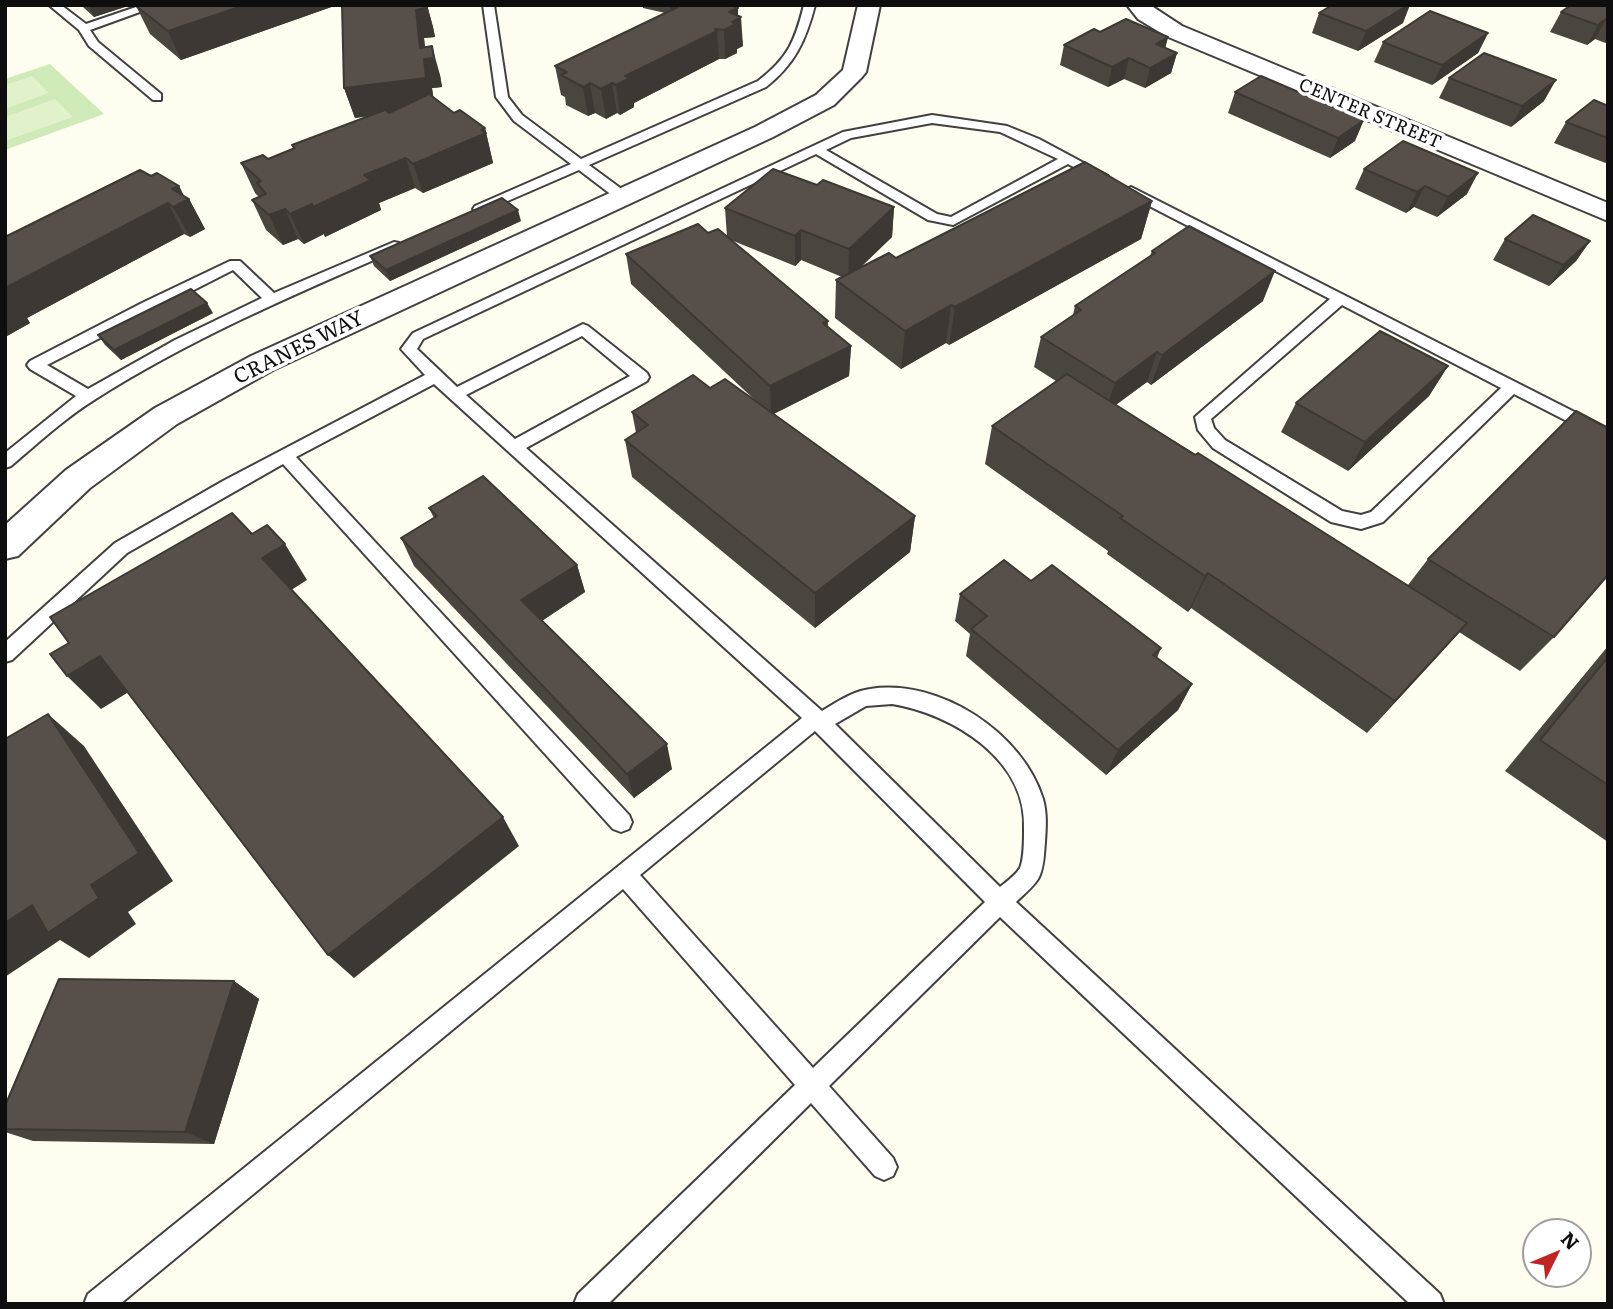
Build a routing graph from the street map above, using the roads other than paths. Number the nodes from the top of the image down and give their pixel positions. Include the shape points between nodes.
1 (54, 5) edge
2 (154, 5) edge
3 (488, 5) edge
4 (810, 5) edge
5 (869, 5) edge
6 (1138, 5) edge
7 (84, 28) junction
8 (157, 97) dead end
9 (816, 149) junction
10 (1068, 159) junction
11 (582, 164) junction
12 (622, 196) junction
13 (470, 213) edge
14 (1608, 213) edge
15 (408, 240) edge
16 (272, 299) junction
17 (1340, 299) junction
18 (436, 376) junction
19 (1512, 387) junction
20 (455, 394) junction
21 (88, 396) junction
22 (1608, 436) edge
23 (514, 447) junction
24 (285, 456) junction
25 (5, 462) edge
26 (5, 546) edge
27 (5, 654) edge
28 (819, 720) junction
29 (621, 822) dead end
30 (624, 873) junction
31 (1000, 902) junction
32 (811, 1086) junction
33 (884, 1167) dead end
34 (98, 1304) edge
35 (588, 1304) edge
36 (1430, 1304) edge

1 - 7 lane
2 - 7 lane
3 - 11 lane via 502,97 518,118
4 - 11 lane via 799,47 785,68 762,84
5 - 12 street, CRANES WAY via 854,72 825,100
6 - 14 street, CENTER STREET via 1174,31
7 - 8 lane via 93,44
9 - 10 lane via 847,135 932,119 1003,129
9 - 10 lane via 933,217 953,221
9 - 18 lane via 418,336 409,349
10 - 17 lane
11 - 12 lane
11 - 13 lane
12 - 26 street, CRANES WAY via 262,363 166,416 78,479
15 - 16 lane
16 - 21 lane
16 - 21 lane via 235,264 35,365
17 - 19 lane
17 - 19 lane via 1203,417 1206,430 1219,444 1337,517 1361,522 1377,517
18 - 20 lane
18 - 24 lane
19 - 22 lane
20 - 23 lane
20 - 23 lane via 583,329 641,377
21 - 25 lane
23 - 28 lane
24 - 27 lane via 121,548
24 - 29 lane
28 - 30 lane
28 - 31 lane
28 - 31 lane via 868,697 915,698 938,704 996,746 1019,771 1032,798 1035,836 1030,873
30 - 32 lane
30 - 34 lane
31 - 32 lane
31 - 36 lane
32 - 33 lane
32 - 35 lane

